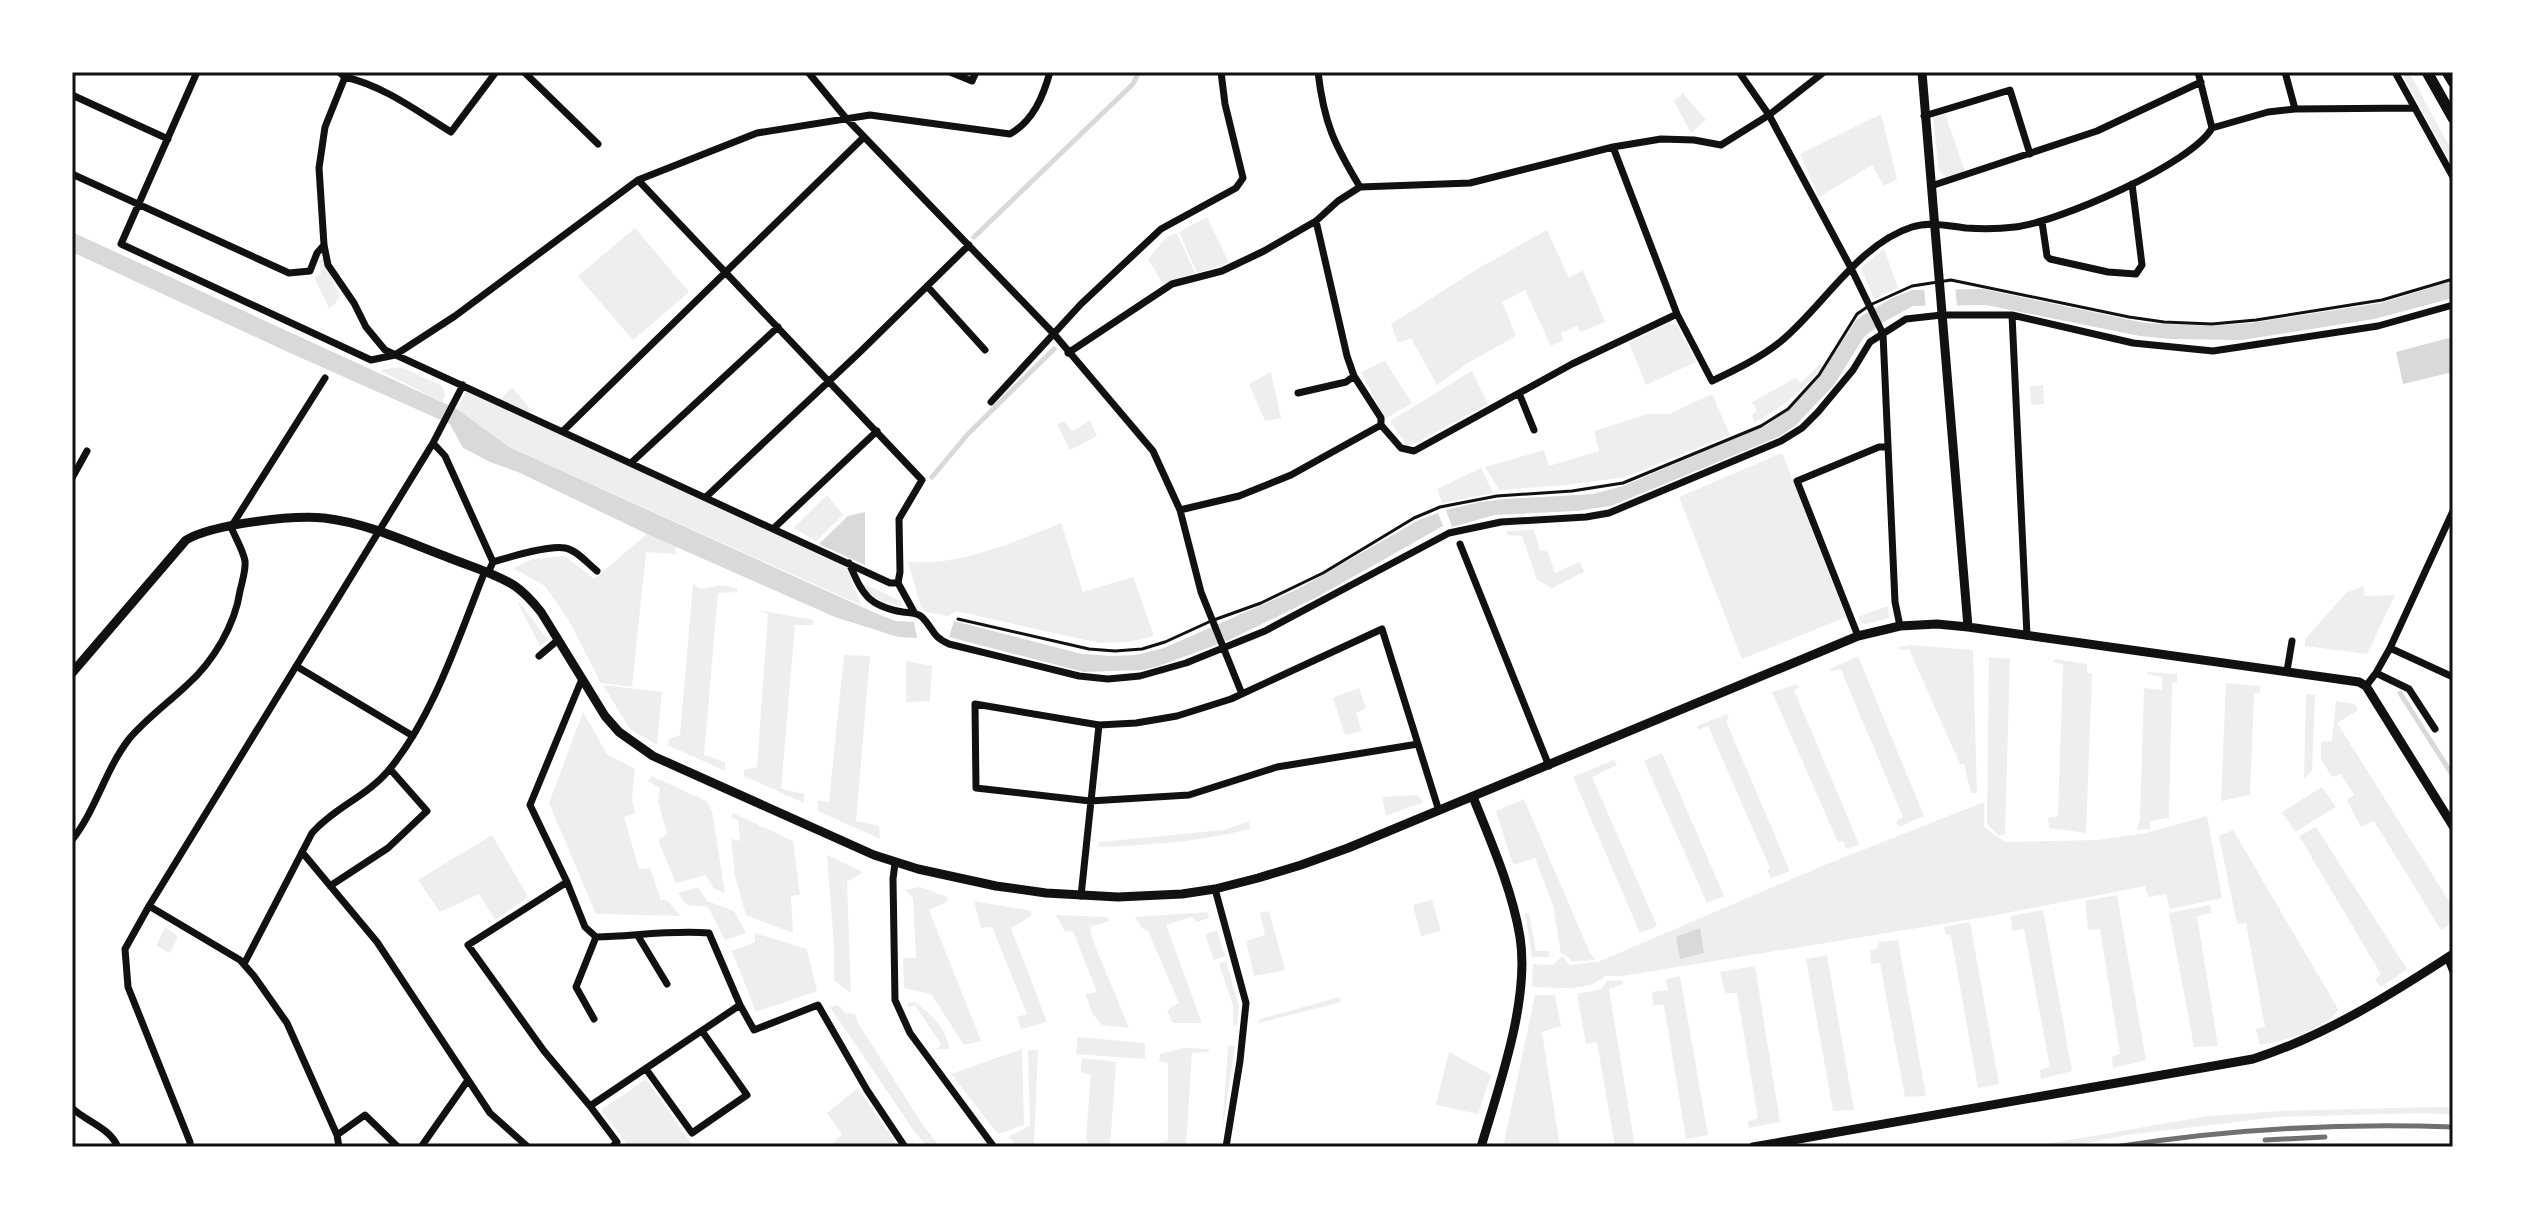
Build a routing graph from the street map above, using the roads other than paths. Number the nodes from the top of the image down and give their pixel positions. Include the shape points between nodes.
1 (197, 72) edge
2 (496, 72) edge
3 (524, 72) edge
4 (808, 72) edge
5 (950, 72) edge
6 (976, 72) edge
7 (1050, 72) edge
8 (1221, 72) edge
9 (1318, 72) edge
10 (1739, 72) edge
11 (1824, 72) edge
12 (1922, 72) edge
13 (2198, 72) edge
14 (2285, 72) edge
15 (2395, 72) edge
16 (2427, 72) edge
17 (2447, 72) edge
18 (342, 74) edge
19 (2201, 82) junction
20 (2453, 82) edge
21 (72, 95) edge
22 (2415, 108) junction
23 (2295, 109) junction
24 (1769, 115) junction
25 (1924, 116) junction
26 (845, 117) junction
27 (2453, 118) edge
28 (2212, 128) junction
29 (864, 137) junction
30 (168, 139) junction
31 (598, 144) dead end
32 (1613, 147) junction
33 (2030, 154) junction
34 (72, 174) edge
35 (2453, 177) edge
36 (638, 180) junction
37 (2132, 184) junction
38 (1931, 186) junction
39 (1360, 187) junction
40 (139, 204) junction
41 (1316, 221) junction
42 (2042, 222) junction
43 (1934, 223) junction
44 (324, 245) junction
45 (969, 245) junction
46 (1851, 268) junction
47 (728, 273) junction
48 (2453, 279) edge
49 (1939, 284) junction
50 (927, 286) junction
51 (1869, 305) junction
52 (2453, 305) edge
53 (1941, 312) junction
54 (1677, 314) junction
55 (2012, 315) junction
56 (778, 327) junction
57 (1882, 331) junction
58 (1054, 334) junction
59 (985, 350) dead end
60 (1068, 353) junction
61 (395, 355) junction
62 (1354, 376) junction
63 (325, 378) dead end
64 (829, 381) junction
65 (463, 385) junction
66 (1298, 393) dead end
67 (1519, 393) junction
68 (991, 402) dead end
69 (1381, 425) junction
70 (1534, 430) dead end
71 (563, 431) junction
72 (877, 431) junction
73 (433, 443) junction
74 (1887, 447) junction
75 (87, 451) dead end
76 (632, 462) junction
77 (72, 478) edge
78 (706, 497) junction
79 (1180, 510) junction
80 (2453, 511) edge
81 (231, 527) junction
82 (774, 528) junction
83 (378, 531) junction
84 (1458, 537) junction
85 (493, 562) junction
86 (849, 563) junction
87 (597, 571) dead end
88 (486, 572) junction
89 (898, 583) junction
90 (914, 612) junction
91 (958, 619) dead end
92 (1212, 623) junction
93 (1900, 626) junction
94 (1968, 627) junction
95 (1858, 636) junction
96 (2027, 636) junction
97 (558, 640) junction
98 (2292, 641) dead end
99 (1223, 648) junction
100 (2390, 648) junction
101 (539, 656) dead end
102 (296, 666) junction
103 (2287, 671) junction
104 (72, 673) edge
105 (2376, 673) junction
106 (2453, 677) edge
107 (582, 679) junction
108 (2366, 686) junction
109 (1242, 694) junction
110 (1099, 725) junction
111 (2435, 729) dead end
112 (413, 736) junction
113 (1418, 744) junction
114 (1549, 766) junction
115 (390, 769) junction
116 (1473, 797) junction
117 (1090, 801) junction
118 (1439, 811) junction
119 (2453, 826) edge
120 (72, 840) edge
121 (302, 852) junction
122 (895, 863) junction
123 (567, 882) junction
124 (330, 886) junction
125 (1215, 889) junction
126 (1081, 896) junction
127 (149, 906) junction
128 (638, 936) junction
129 (596, 937) junction
130 (2450, 955) edge
131 (244, 964) junction
132 (2453, 972) edge
133 (667, 984) dead end
134 (740, 1005) junction
135 (594, 1019) dead end
136 (702, 1031) junction
137 (646, 1069) junction
138 (468, 1080) junction
139 (590, 1106) junction
140 (72, 1108) edge
141 (337, 1135) junction
142 (118, 1147) edge
143 (190, 1147) edge
144 (339, 1147) edge
145 (398, 1147) edge
146 (421, 1147) edge
147 (528, 1147) edge
148 (612, 1147) edge
149 (905, 1147) edge
150 (994, 1147) edge
151 (1226, 1147) edge
152 (1481, 1147) edge
153 (1753, 1147) edge

1 - 30 street
2 - 18 street via 451,132 393,96
3 - 31 street
4 - 26 street
5 - 6 street via 972,81
7 - 26 street via 1025,126 1010,134 870,115
8 - 58 street via 1243,178 1236,188 1161,229
9 - 39 street via 1334,144
10 - 24 street
11 - 24 street
12 - 25 street
13 - 19 street
14 - 23 street
15 - 22 street
16 - 27 highway
17 - 20 highway
18 - 44 street via 319,168
19 - 28 street
19 - 33 street via 2097,131
21 - 30 street
22 - 23 street
22 - 35 street
23 - 28 street
24 - 32 street via 1721,145 1661,139
24 - 46 street
25 - 33 street via 2010,90
25 - 38 street
26 - 29 street
26 - 36 street via 757,133
28 - 37 street via 2172,162
29 - 45 street
29 - 47 street
30 - 40 street
32 - 39 street via 1470,183
32 - 54 street
33 - 38 street
34 - 40 street
36 - 47 street
36 - 61 street
37 - 42 street
37 - 42 street via 2142,265 2136,274 2050,259
38 - 43 street
39 - 41 street
40 - 44 street via 289,273 310,271
40 - 61 street via 121,244 371,360
41 - 60 street via 1222,271 1172,284
41 - 62 street
42 - 43 street via 1966,228
43 - 46 street via 1890,237
43 - 49 street
44 - 61 street via 328,265 366,327
45 - 50 street
45 - 58 street
46 - 51 street
46 - 54 street via 1780,341 1712,381
47 - 56 street
47 - 71 street
48 - 49 lane via 2382,300 2212,324 2129,317 1951,280
49 - 51 lane via 1902,290
49 - 53 street
50 - 59 street
50 - 64 street
51 - 57 street
51 - 92 lane via 1857,314 1810,386 1761,426 1623,483 1440,507 1323,573
52 - 55 street via 2378,326 2213,351 2133,343
53 - 55 street
53 - 57 street via 1906,319
53 - 94 street
54 - 67 street
55 - 96 street
56 - 64 street
56 - 76 street
57 - 74 street
57 - 84 street via 1818,412 1781,441 1609,513 1501,522
58 - 60 street
58 - 68 street
60 - 79 street via 1153,451
61 - 65 street
62 - 66 street
62 - 69 street
63 - 81 street
64 - 72 street
64 - 78 street
65 - 71 street
65 - 73 street
67 - 69 street via 1414,451 1401,448
67 - 70 street
69 - 79 street via 1291,475 1239,496
71 - 76 street
72 - 82 street
72 - 89 street via 922,480 899,519
73 - 83 street
73 - 85 street via 445,456
74 - 93 street
74 - 95 street via 1797,481
75 - 77 street
76 - 78 street
78 - 82 street
79 - 92 street
80 - 100 street
81 - 83 street via 313,517
81 - 104 street via 186,540
81 - 120 street via 245,562 228,629 210,661 130,739
82 - 86 street
83 - 88 street
83 - 102 street
84 - 99 street via 1405,555
84 - 114 street
85 - 87 street via 565,548
85 - 88 street
86 - 89 street
86 - 90 street via 869,599
88 - 97 street via 530,598
88 - 112 street
89 - 90 street
90 - 99 street via 937,639 949,644 1079,676 1140,676
91 - 92 lane via 1115,651 1142,649
92 - 99 street
93 - 94 street
93 - 95 street
94 - 96 street
95 - 114 street
96 - 103 street
97 - 101 street
97 - 107 street
98 - 103 street
99 - 109 street
100 - 105 street
100 - 106 street
102 - 112 street
102 - 127 street
103 - 108 street
105 - 108 street
105 - 111 street via 2409,689
107 - 122 street via 619,732 653,756
107 - 123 street via 530,805
108 - 119 street
109 - 110 street via 1177,716
109 - 113 street via 1382,629
110 - 117 street
110 - 117 street via 975,704 976,788
112 - 115 street
113 - 117 street via 1277,767 1189,795
113 - 118 street
114 - 116 street
115 - 121 street via 321,822
115 - 124 street via 427,811 388,848
116 - 118 street
116 - 152 street via 1513,906 1522,965 1513,1030
117 - 126 street
118 - 125 street via 1301,865
121 - 124 street
121 - 131 street
122 - 126 street via 996,886
122 - 150 street via 895,1000 910,1033
123 - 129 street via 585,927
123 - 139 street via 468,945
124 - 138 street via 383,950
125 - 126 street
125 - 151 street via 1246,1003
127 - 131 street
127 - 143 street via 125,949 128,987
128 - 129 street
128 - 133 street
128 - 134 street via 709,933
129 - 135 street via 576,987
130 - 132 street
130 - 153 street via 2315,1037 2253,1059
131 - 141 street via 287,1023
134 - 136 street
134 - 149 street via 754,1030 818,1005
136 - 137 street
136 - 137 street via 747,1095 692,1133
137 - 139 street
138 - 146 street
138 - 147 street via 490,1113
139 - 148 street via 617,1142
140 - 142 street via 102,1128
141 - 144 street
141 - 145 street via 365,1115

